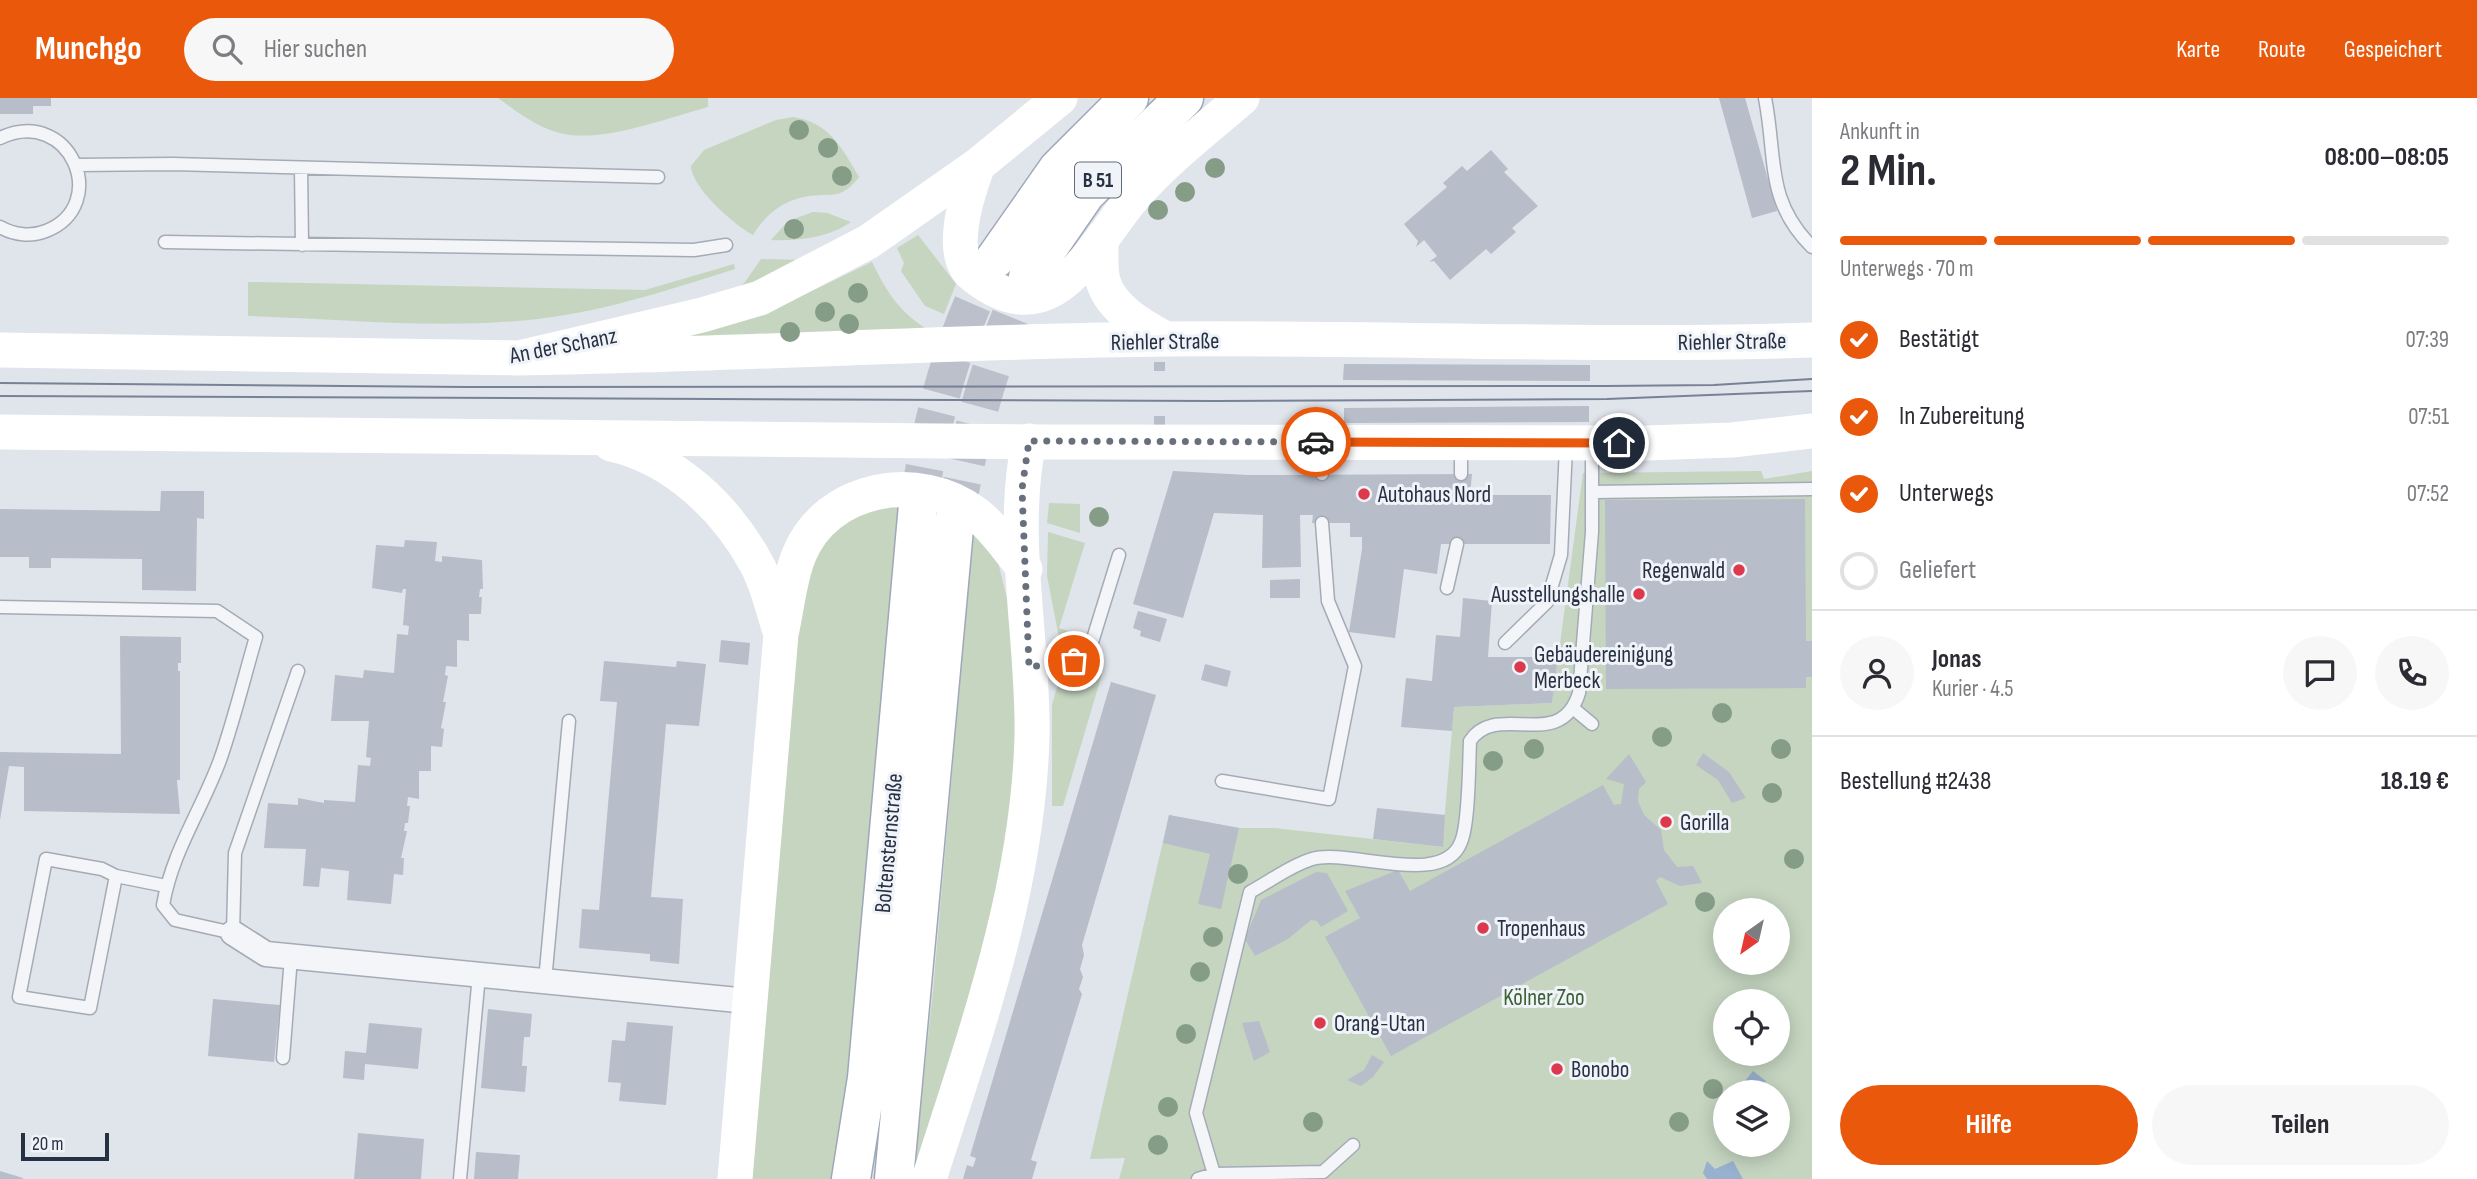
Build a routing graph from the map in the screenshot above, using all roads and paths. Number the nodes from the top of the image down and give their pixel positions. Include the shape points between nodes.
1 (1059, 98) edge
2 (1129, 98) edge
3 (1184, 98) edge
4 (1242, 98) edge
5 (1765, 98) edge
6 (0, 138) edge
7 (76, 164) junction
8 (978, 166) junction
9 (301, 168) junction
10 (658, 177) dead end
11 (0, 227) edge
12 (165, 242) dead end
13 (1101, 243) junction
14 (302, 245) junction
15 (726, 245) dead end
16 (1812, 247) edge
17 (1166, 339) junction
18 (1812, 340) edge
19 (0, 350) edge
20 (519, 358) junction
21 (1812, 431) edge
22 (0, 432) edge
23 (577, 437) junction
24 (1029, 441) junction
25 (1579, 442) junction
26 (1812, 489) edge
27 (1592, 492) junction
28 (918, 505) tunnel mouth
29 (955, 518) tunnel mouth
30 (1322, 523) dead end
31 (1457, 544) dead end
32 (1119, 555) dead end
33 (1025, 569) junction
34 (1447, 588) dead end
35 (0, 607) edge
36 (781, 634) junction
37 (1505, 643) dead end
38 (1029, 667) junction
39 (299, 671) dead end
40 (1574, 709) junction
41 (569, 721) dead end
42 (1592, 724) dead end
43 (1222, 781) dead end
44 (116, 876) junction
45 (166, 886) junction
46 (233, 933) junction
47 (291, 957) junction
48 (479, 975) junction
49 (545, 981) junction
50 (748, 1001) junction
51 (283, 1058) dead end
52 (1353, 1145) dead end
53 (1214, 1174) junction
54 (1325, 1176) edge
55 (460, 1179) edge
56 (735, 1179) edge
57 (851, 1179) edge
58 (894, 1179) edge
59 (929, 1179) edge
60 (1199, 1179) edge

1 - 8 main road, An der Schanz
2 - 3 main road, B 51 via 1058,169 1011,268
4 - 13 main road via 1169,160 1134,196
5 - 16 lane via 1779,201 1793,229
6 - 7 lane via 31,130 48,134 63,144
7 - 9 lane
7 - 11 lane via 79,190 75,203 54,228 20,234
8 - 13 main road via 966,196 961,251 970,273 987,286 1008,295 1033,296 1059,288
8 - 20 main road, An der Schanz via 868,242 760,298
9 - 10 lane
9 - 14 lane
12 - 14 lane
13 - 17 main road via 1103,282 1117,304 1137,324
14 - 15 lane via 694,250
17 - 18 main road, Riehler Straße
17 - 20 main road, Riehler Straße
19 - 20 main road, An der Schanz
21 - 25 main road via 1732,440
22 - 23 main road
23 - 24 main road
23 - 36 main road via 620,446 693,483 757,564
24 - 25 main road via 1322,458 1461,458
24 - 33 main road via 1022,489
25 - 27 lane
25 - 37 lane via 1561,555 1547,602
26 - 27 lane
27 - 40 lane
28 - 57 main road, Boltensternstraße via 867,1077
29 - 58 main road, Boltensternstraße
30 - 43 lane via 1328,601 1355,666 1329,799
31 - 34 lane
32 - 38 lane via 1088,655 1058,665
33 - 36 main road via 977,514 946,495 911,488 878,491 845,504 816,527 799,555
33 - 38 main road
35 - 45 lane via 216,611 256,637 220,760
36 - 50 main road
38 - 59 main road via 1029,798 1014,885 994,972
39 - 46 lane via 235,853
40 - 42 lane
40 - 53 lane via 1555,723 1489,726 1477,731 1470,741 1462,840 1454,855 1440,863 1313,858 1250,892 1196,1113
41 - 49 lane
44 - 44 lane via 103,869 46,859 19,996 90,1008
44 - 45 lane
45 - 46 lane via 163,905 175,920
46 - 47 street via 266,954
47 - 48 street
47 - 51 lane
48 - 49 street
48 - 55 lane
49 - 50 street
50 - 56 main road
52 - 54 lane
53 - 54 lane
53 - 60 lane

